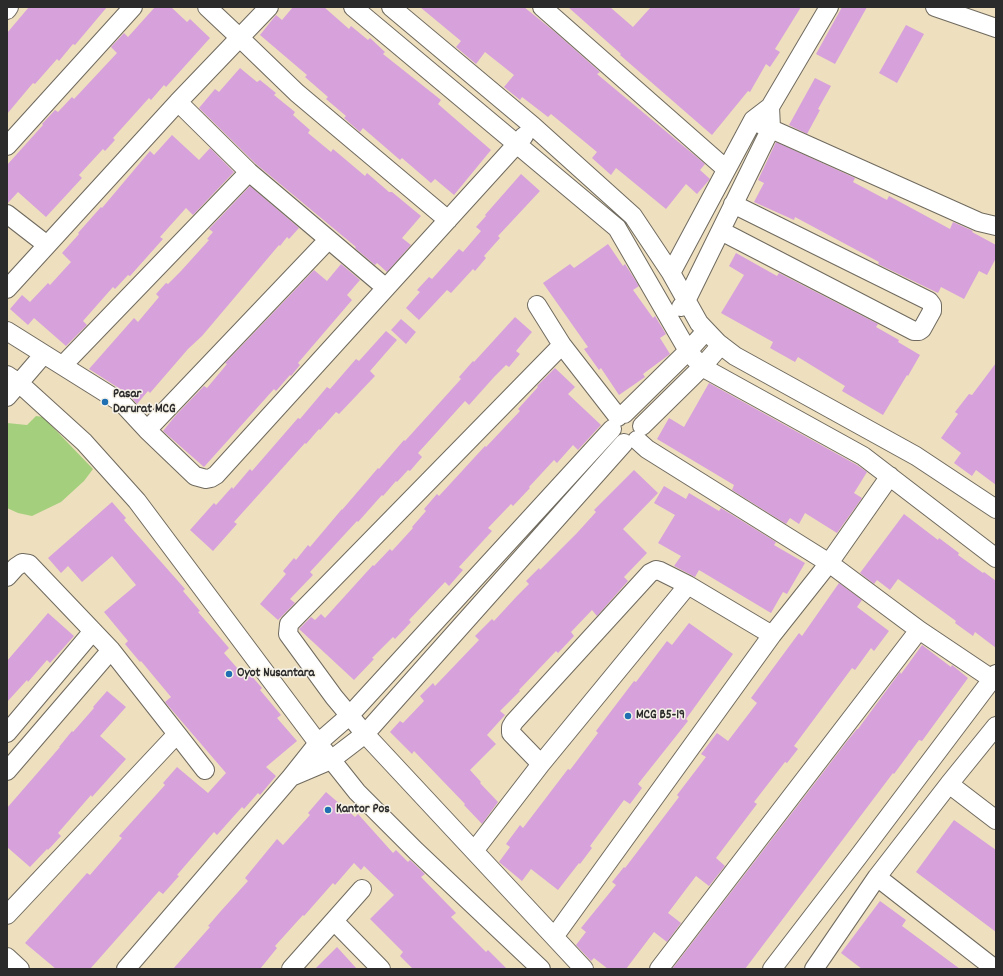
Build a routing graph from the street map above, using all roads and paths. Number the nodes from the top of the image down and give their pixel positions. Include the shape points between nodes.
1 (9, 7) edge
2 (133, 7) edge
3 (206, 7) edge
4 (269, 7) edge
5 (353, 7) edge
6 (391, 7) edge
7 (542, 7) edge
8 (829, 7) edge
9 (935, 7) edge
10 (7, 10) edge
11 (996, 28) edge
12 (240, 38) junction
13 (178, 102) junction
14 (770, 107) junction
15 (753, 120) junction
16 (533, 126) junction
17 (771, 128) junction
18 (517, 145) junction
19 (7, 146) edge
20 (726, 169) junction
21 (249, 172) junction
22 (733, 204) junction
23 (7, 214) edge
24 (448, 220) junction
25 (996, 226) edge
26 (721, 231) junction
27 (328, 240) junction
28 (47, 245) junction
29 (672, 273) junction
30 (386, 288) junction
31 (7, 289) edge
32 (686, 301) junction
33 (537, 305) dead end
34 (669, 319) junction
35 (7, 331) edge
36 (706, 331) junction
37 (562, 345) junction
38 (721, 345) junction
39 (688, 351) junction
40 (44, 354) junction
41 (63, 365) junction
42 (702, 367) junction
43 (13, 379) edge
44 (7, 397) edge
45 (618, 420) junction
46 (147, 430) junction
47 (634, 436) junction
48 (890, 476) junction
49 (995, 506) edge
50 (996, 558) edge
51 (829, 563) junction
52 (7, 577) edge
53 (688, 585) junction
54 (919, 630) junction
55 (93, 631) junction
56 (772, 635) junction
57 (111, 650) junction
58 (994, 677) edge
59 (349, 716) junction
60 (996, 726) edge
61 (7, 733) edge
62 (177, 734) junction
63 (365, 734) junction
64 (318, 742) junction
65 (331, 760) junction
66 (541, 764) junction
67 (205, 770) dead end
68 (7, 771) edge
69 (291, 777) junction
70 (949, 784) junction
71 (996, 820) edge
72 (474, 851) junction
73 (878, 877) junction
74 (362, 889) dead end
75 (7, 915) edge
76 (334, 921) junction
77 (554, 936) junction
78 (7, 957) edge
79 (20, 969) edge
80 (126, 969) edge
81 (291, 969) edge
82 (381, 969) edge
83 (541, 969) edge
84 (584, 969) edge
85 (659, 969) edge
86 (772, 969) edge
87 (814, 969) edge
88 (995, 969) edge

1 - 10 street
2 - 19 street
3 - 12 street
4 - 12 street
5 - 18 street
6 - 16 street
7 - 20 street
8 - 14 street
9 - 11 street
12 - 13 street
12 - 24 street via 297,93
13 - 21 street
13 - 28 street
14 - 15 street
14 - 17 street
15 - 17 street
15 - 20 street
16 - 18 street
16 - 29 street via 633,216
17 - 22 street
17 - 25 street via 979,222
18 - 24 street
18 - 34 street via 617,228
20 - 29 street
21 - 27 street
21 - 41 street
22 - 26 street
22 - 26 street via 929,301 932,311 922,329 914,331
23 - 28 street
24 - 30 street
26 - 32 street
27 - 30 street
27 - 46 street
28 - 31 street
29 - 32 street
30 - 46 street via 216,476 206,479 195,476
32 - 34 street
32 - 36 street
33 - 37 street
34 - 39 street
35 - 40 street
36 - 38 street
36 - 39 street
37 - 45 street
37 - 59 street via 289,624 288,634
38 - 42 street
38 - 49 street via 735,356 916,456
39 - 42 street
39 - 45 street
40 - 41 street
40 - 43 street
41 - 46 street via 122,403
42 - 47 street
42 - 48 street via 863,456
43 - 44 street
43 - 64 street via 84,442 137,501
45 - 47 street via 614,435 618,440
45 - 47 street via 631,414 637,417
45 - 59 street
47 - 51 street via 647,449
47 - 63 street
48 - 50 street
48 - 51 street
51 - 54 street
51 - 56 street
52 - 55 street via 22,563 29,564
53 - 56 street
53 - 66 street
53 - 66 street via 660,571 650,573 514,722 511,733
54 - 58 street
54 - 85 street
55 - 57 street
55 - 61 street
56 - 77 street
57 - 62 street
57 - 68 street
58 - 86 street
59 - 63 street
59 - 64 street
60 - 70 street
62 - 67 street
62 - 75 street
63 - 65 street
63 - 72 street
64 - 65 street
64 - 69 street
65 - 69 street
65 - 83 street via 382,818
66 - 72 street
69 - 80 street
70 - 71 street
70 - 73 street
72 - 77 street
73 - 87 street
73 - 88 street
74 - 76 street
76 - 81 street
76 - 82 street
77 - 84 street
78 - 79 street

